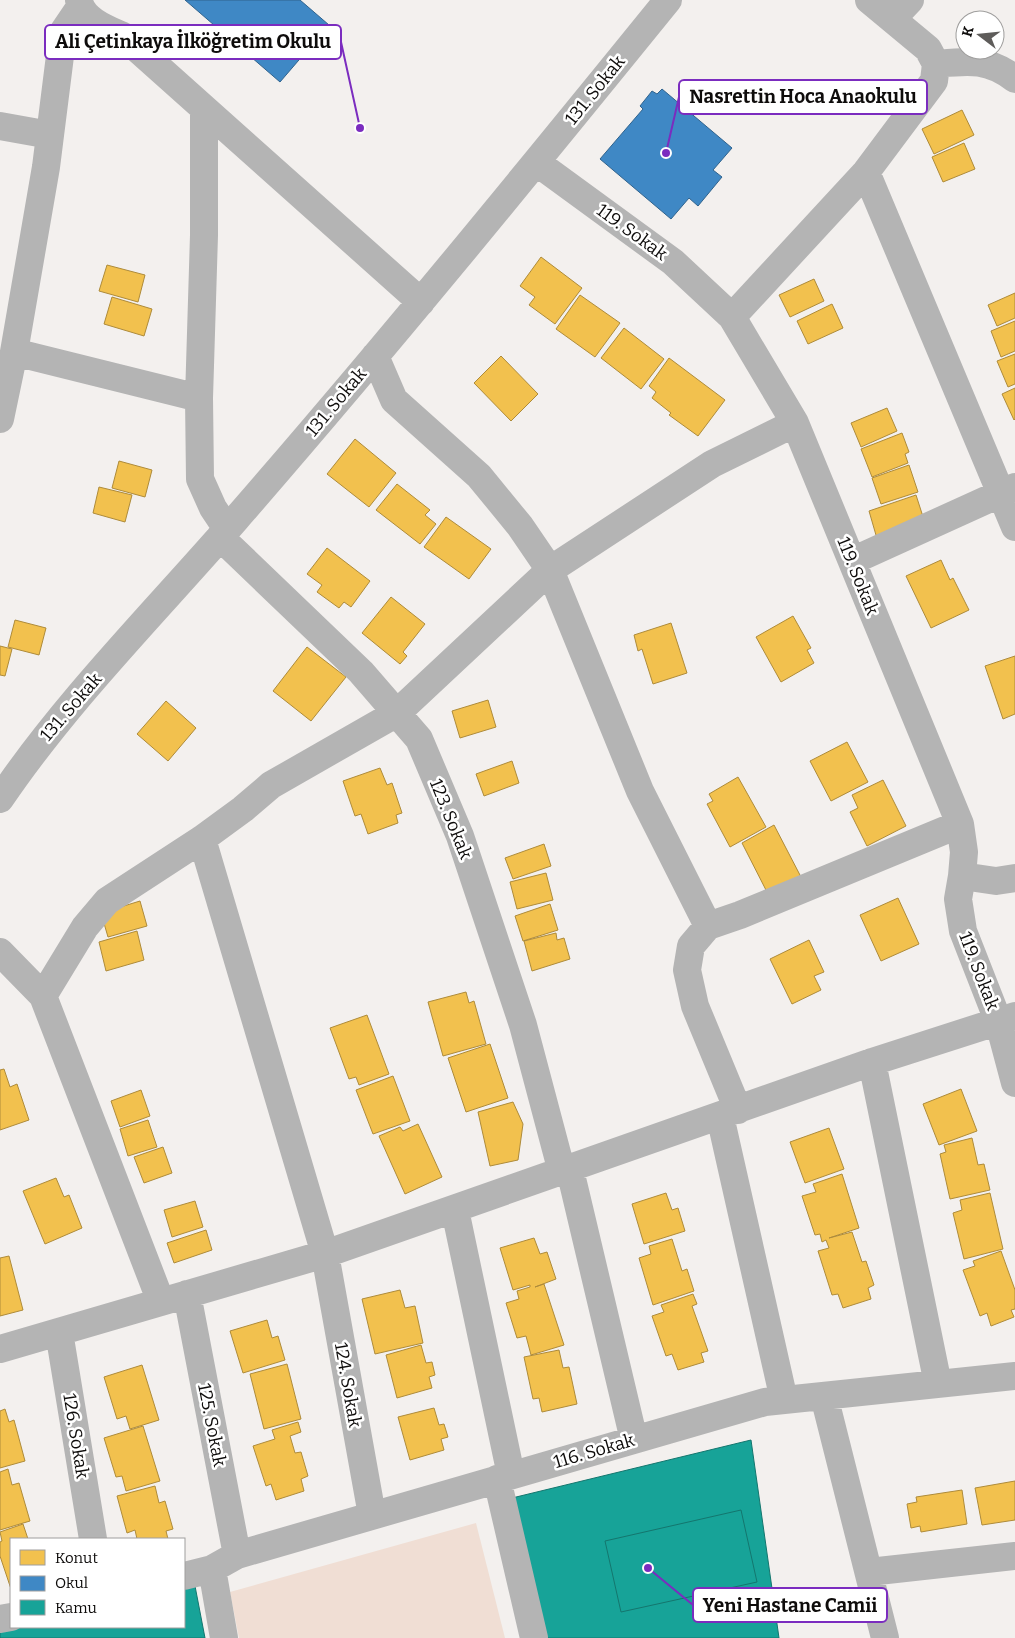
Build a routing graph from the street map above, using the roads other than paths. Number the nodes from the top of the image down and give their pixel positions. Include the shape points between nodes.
1 (668, 0) edge
2 (869, 0) edge
3 (79, 3) edge
4 (901, 10) edge
5 (936, 64) junction
6 (1015, 79) edge
7 (204, 109) junction
8 (0, 126) edge
9 (50, 135) junction
10 (536, 162) junction
11 (866, 172) junction
12 (421, 302) junction
13 (732, 317) junction
14 (14, 352) junction
15 (375, 356) junction
16 (199, 398) junction
17 (0, 420) edge
18 (795, 423) junction
19 (1008, 490) edge
20 (1015, 527) edge
21 (224, 533) junction
22 (852, 561) junction
23 (550, 570) junction
24 (397, 713) junction
25 (0, 799) edge
26 (960, 824) junction
27 (202, 839) junction
28 (962, 876) junction
29 (1015, 878) edge
30 (708, 926) junction
31 (0, 952) edge
32 (43, 996) junction
33 (1007, 1019) edge
34 (872, 1062) junction
35 (1015, 1083) edge
36 (729, 1113) junction
37 (566, 1171) junction
38 (455, 1210) junction
39 (325, 1254) junction
40 (187, 1294) junction
41 (161, 1302) junction
42 (59, 1332) junction
43 (0, 1349) edge
44 (1015, 1376) edge
45 (938, 1384) junction
46 (824, 1396) junction
47 (784, 1400) junction
48 (634, 1440) junction
49 (504, 1477) junction
50 (372, 1516) junction
51 (93, 1538) edge
52 (237, 1555) junction
53 (1015, 1556) edge
54 (212, 1569) junction
55 (869, 1572) junction
56 (185, 1576) edge
57 (224, 1638) edge
58 (534, 1638) edge
59 (885, 1638) edge

1 - 10 street, 131. Sokak
2 - 4 street
3 - 7 street via 98,25 123,36
3 - 9 street via 63,32
4 - 5 street
5 - 6 street via 971,60 1001,68
5 - 11 street via 934,81
7 - 12 street
7 - 16 street, 123. Sokak
8 - 9 street
9 - 14 street
10 - 12 street, 131. Sokak
10 - 13 street, 119. Sokak via 673,262
11 - 13 street
11 - 19 street
12 - 15 street, 131. Sokak
13 - 18 street, 119. Sokak
14 - 16 street
14 - 17 street
15 - 21 street, 131. Sokak
15 - 23 street via 394,400 479,476 520,526
16 - 21 street, 123. Sokak via 200,479
18 - 22 street, 119. Sokak
18 - 23 street via 712,464
19 - 20 street
19 - 22 street
21 - 24 street, 123. Sokak
21 - 25 street, 131. Sokak via 33,750
22 - 26 street, 119. Sokak
23 - 24 street
23 - 30 street via 640,791
24 - 27 street via 271,785
24 - 37 street, 123. Sokak via 418,739 460,836 523,1025
26 - 28 street, 119. Sokak via 964,852
26 - 30 street
27 - 32 street via 107,901 85,927
27 - 39 street, 124. Sokak
28 - 29 street via 996,881
28 - 33 street, 119. Sokak via 958,899 963,931
30 - 36 street via 691,946 687,970
31 - 32 street
32 - 41 street
33 - 34 street
33 - 35 street, 119. Sokak
34 - 36 street
34 - 45 street
36 - 37 street
36 - 47 street
37 - 38 street
37 - 48 street, 123. Sokak
38 - 39 street
38 - 49 street
39 - 40 street
39 - 50 street, 124. Sokak
40 - 41 street
40 - 52 street, 125. Sokak
41 - 42 street
42 - 43 street
42 - 51 street, 126. Sokak
44 - 45 street, 116. Sokak
45 - 46 street, 116. Sokak
46 - 47 street, 116. Sokak
46 - 55 street
47 - 48 street, 116. Sokak via 764,1402
48 - 49 street, 116. Sokak
49 - 50 street, 116. Sokak
49 - 58 street
50 - 52 street, 116. Sokak
52 - 54 street, 116. Sokak
53 - 55 street
54 - 56 street, 116. Sokak
54 - 57 street
55 - 59 street

